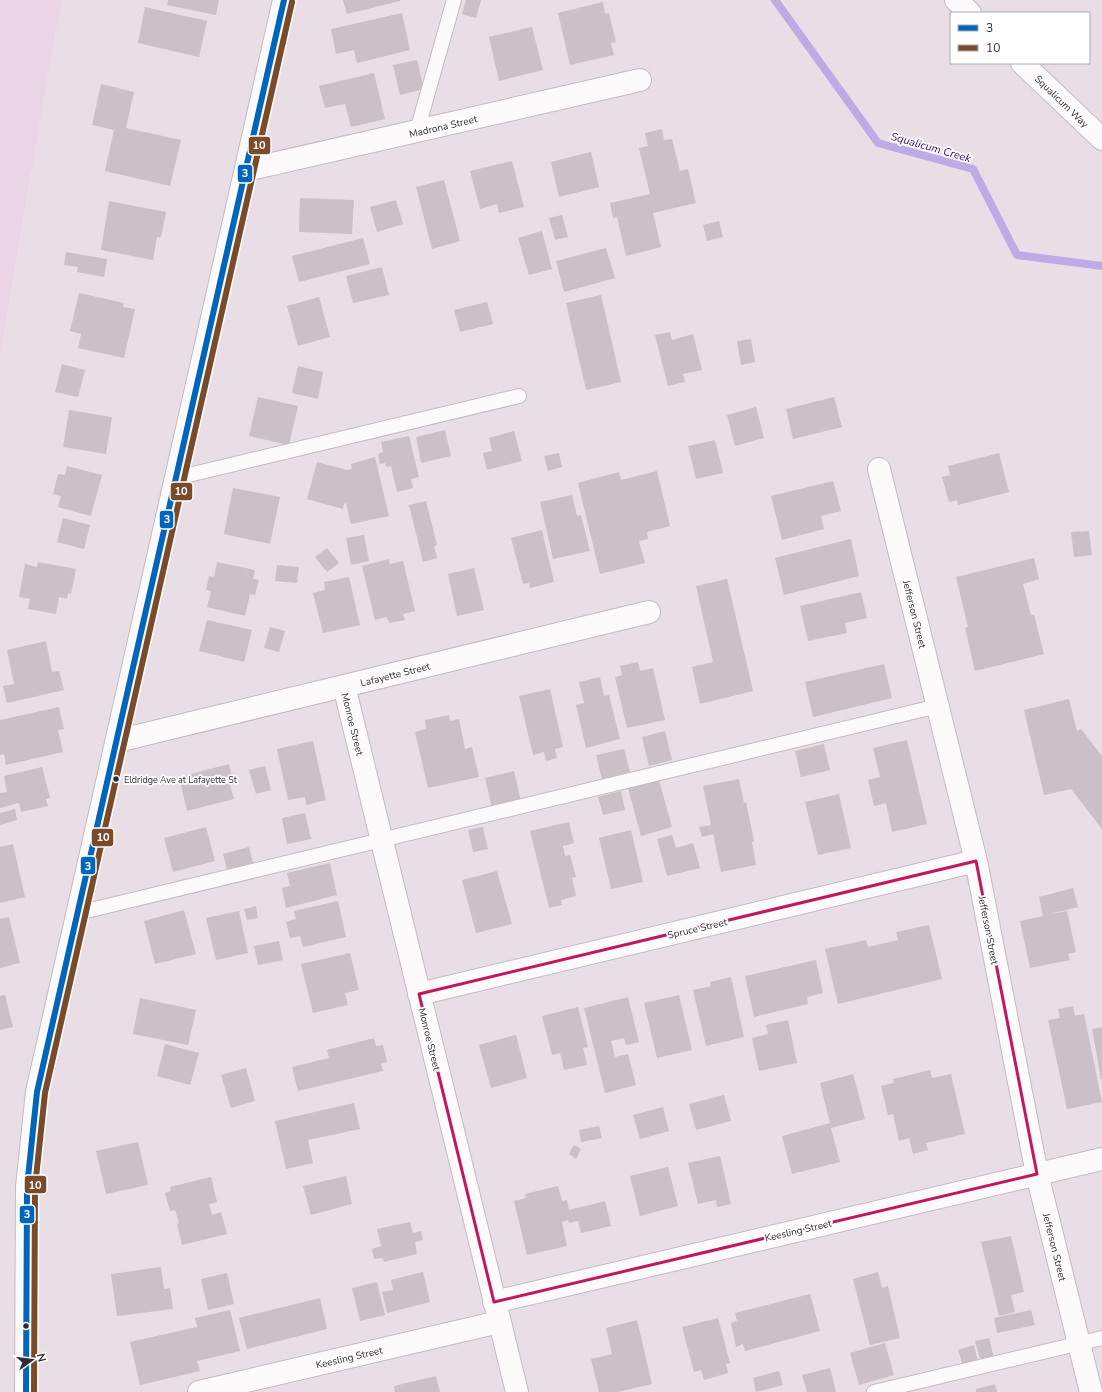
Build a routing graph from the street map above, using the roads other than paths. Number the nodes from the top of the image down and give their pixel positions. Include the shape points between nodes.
1 (284, 0) edge
2 (454, 0) edge
3 (956, 0) edge
4 (969, 12) edge
5 (1023, 64) edge
6 (640, 80) dead end
7 (418, 131) junction
8 (1102, 139) edge
9 (246, 170) junction
10 (519, 396) dead end
11 (880, 469) dead end
12 (176, 478) junction
13 (649, 612) dead end
14 (344, 686) junction
15 (938, 706) junction
16 (117, 741) junction
17 (381, 840) junction
18 (976, 861) junction
19 (78, 913) junction
20 (419, 994) junction
21 (1102, 1158) edge
22 (1038, 1174) junction
23 (497, 1312) junction
24 (1102, 1338) edge
25 (1079, 1344) junction
26 (26, 1392) edge
27 (199, 1392) edge
28 (517, 1392) edge
29 (874, 1392) edge
30 (1091, 1392) edge

1 - 9 street
2 - 7 lane
3 - 4 street
5 - 8 street, Squalicum Way
6 - 7 street, Madrona Street
7 - 9 street, Madrona Street
9 - 12 street
10 - 12 lane
11 - 15 street, Jefferson Street
12 - 16 street
13 - 14 street, Lafayette Street
14 - 16 street, Lafayette Street
14 - 17 street, Monroe Street
15 - 17 lane
15 - 18 street, Jefferson Street
16 - 19 street
17 - 19 lane
17 - 20 street, Monroe Street
18 - 20 street, Spruce Street
18 - 22 street, Jefferson Street
19 - 26 street via 37,1092 31,1140 27,1187
20 - 23 street, Monroe Street
21 - 22 street, Keesling Street
22 - 23 street, Keesling Street
22 - 25 street, Jefferson Street
23 - 27 street, Keesling Street
23 - 28 street, Monroe Street
24 - 25 lane
25 - 29 lane
25 - 30 street, Jefferson Street

